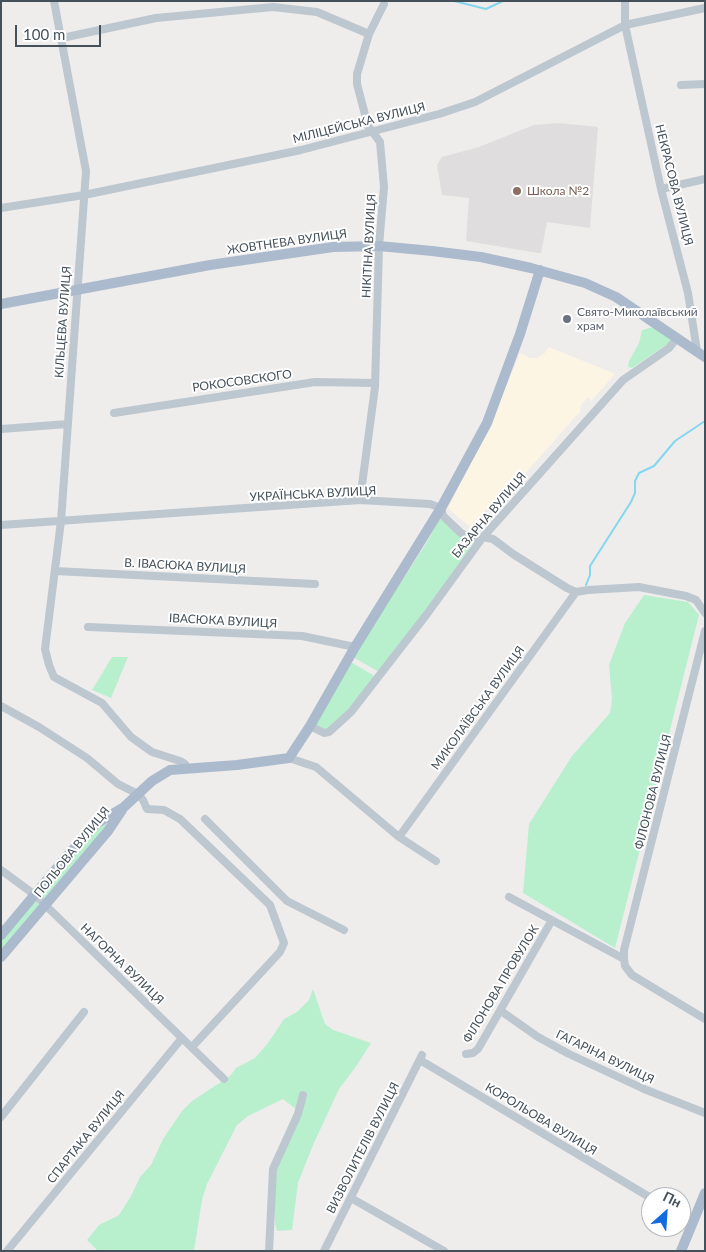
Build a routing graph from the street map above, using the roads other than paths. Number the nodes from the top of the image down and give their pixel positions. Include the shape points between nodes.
1 (54, 1) edge
2 (625, 1) edge
3 (384, 4) dead end
4 (705, 8) edge
5 (625, 25) junction
6 (369, 34) junction
7 (62, 38) junction
8 (705, 84) edge
9 (681, 85) dead end
10 (373, 132) junction
11 (705, 179) edge
12 (661, 189) junction
13 (84, 195) junction
14 (1, 208) edge
15 (379, 246) junction
16 (540, 270) junction
17 (76, 291) junction
18 (1, 304) edge
19 (678, 338) junction
20 (701, 354) edge
21 (375, 383) junction
22 (114, 413) dead end
23 (68, 424) junction
24 (1, 429) edge
25 (360, 500) junction
26 (441, 508) junction
27 (61, 521) junction
28 (1, 525) edge
29 (483, 537) junction
30 (55, 571) junction
31 (315, 584) dead end
32 (576, 592) junction
33 (705, 613) edge
34 (88, 627) dead end
35 (705, 630) edge
36 (355, 647) junction
37 (1, 706) edge
38 (310, 726) junction
39 (289, 758) junction
40 (187, 768) junction
41 (138, 794) junction
42 (124, 807) junction
43 (205, 819) dead end
44 (399, 837) junction
45 (436, 861) dead end
46 (1, 870) edge
47 (35, 895) junction
48 (509, 897) dead end
49 (45, 904) junction
50 (552, 920) junction
51 (344, 930) dead end
52 (1, 935) edge
53 (1, 957) edge
54 (624, 959) junction
55 (501, 1011) junction
56 (84, 1012) dead end
57 (705, 1019) edge
58 (182, 1038) junction
59 (192, 1047) junction
60 (466, 1054) dead end
61 (421, 1058) joint
62 (224, 1079) dead end
63 (303, 1095) dead end
64 (705, 1113) edge
65 (1, 1117) edge
66 (641, 1192) edge
67 (705, 1193) edge
68 (351, 1198) junction
69 (692, 1221) joint
70 (7, 1251) edge
71 (269, 1251) edge
72 (324, 1251) edge
73 (444, 1251) edge
74 (681, 1251) edge

1 - 7 street, КІЛЬЦЕВА ВУЛИЦЯ
2 - 5 street, НЕКРАСОВА ВУЛИЦЯ
3 - 6 street, НІКІТІНА ВУЛИЦЯ
4 - 5 street, МІЛІЦЕЙСЬКА ВУЛИЦЯ
5 - 10 street, МІЛІЦЕЙСЬКА ВУЛИЦЯ via 475,102
5 - 12 street, НЕКРАСОВА ВУЛИЦЯ
6 - 7 street via 317,12 273,7 156,18
6 - 10 street, НІКІТІНА ВУЛИЦЯ via 357,84 368,126
7 - 13 street, КІЛЬЦЕВА ВУЛИЦЯ via 86,171
8 - 9 street
10 - 13 street, МІЛІЦЕЙСЬКА ВУЛИЦЯ
10 - 15 street, НІКІТІНА ВУЛИЦЯ via 380,142 382,163
11 - 12 street
12 - 20 street, НЕКРАСОВА ВУЛИЦЯ via 676,239
13 - 14 street, МІЛІЦЕЙСЬКА ВУЛИЦЯ
13 - 17 street, КІЛЬЦЕВА ВУЛИЦЯ
15 - 16 main road, ЖОВТНЕВА ВУЛИЦЯ via 481,257
15 - 17 main road, ЖОВТНЕВА ВУЛИЦЯ via 323,248 210,265
15 - 21 street, НІКІТІНА ВУЛИЦЯ
16 - 19 main road, ЖОВТНЕВА ВУЛИЦЯ via 609,293
16 - 26 main road via 487,423
17 - 18 main road, ЖОВТНЕВА ВУЛИЦЯ
17 - 23 street, КІЛЬЦЕВА ВУЛИЦЯ
19 - 20 main road, ЖОВТНЕВА ВУЛИЦЯ
19 - 29 street, БАЗАРНА ВУЛИЦЯ via 623,380
21 - 22 street, РОКОСОВСКОГО via 315,382
21 - 25 street, НІКІТІНА ВУЛИЦЯ
23 - 24 street
23 - 27 street, КІЛЬЦЕВА ВУЛИЦЯ
25 - 26 street, УКРАЇНСЬКА ВУЛИЦЯ via 430,504
25 - 27 street, УКРАЇНСЬКА ВУЛИЦЯ
26 - 29 street via 444,516 461,533 471,538
26 - 36 main road
27 - 28 street, УКРАЇНСЬКА ВУЛИЦЯ
27 - 30 street, КІЛЬЦЕВА ВУЛИЦЯ
29 - 32 street via 493,539
29 - 38 street, БАЗАРНА ВУЛИЦЯ via 351,712 330,732 324,733
30 - 31 street, В. ІВАСЮКА ВУЛИЦЯ
30 - 40 street, КІЛЬЦЕВА ВУЛИЦЯ via 45,646 54,676 102,702 131,737 152,752 180,761
32 - 33 street via 639,587 686,596 696,600
32 - 44 street, МИКОЛАЇВСЬКА ВУЛИЦЯ
34 - 36 street, ІВАСЮКА ВУЛИЦЯ via 302,636
35 - 54 street, ФІЛОНОВА ВУЛИЦЯ
36 - 38 main road
37 - 41 street via 62,741 118,784
38 - 39 main road
39 - 40 main road
39 - 44 street via 316,767
40 - 41 main road via 170,770
41 - 42 main road
41 - 59 street via 147,809 164,810 180,819 270,905 284,943 280,952
42 - 47 main road, ПОЛЬОВА ВУЛИЦЯ via 96,824
42 - 49 main road, ПОЛЬОВА ВУЛИЦЯ via 108,831
43 - 51 street via 287,901
44 - 45 street
46 - 47 street, НАГОРНА ВУЛИЦЯ
47 - 49 street, НАГОРНА ВУЛИЦЯ
47 - 52 main road, ПОЛЬОВА ВУЛИЦЯ
48 - 50 street
49 - 53 main road, ПОЛЬОВА ВУЛИЦЯ
49 - 58 street, НАГОРНА ВУЛИЦЯ
50 - 54 street
50 - 55 street, ФІЛОНОВА ПРОВУЛОК
54 - 57 street via 632,975
55 - 60 street, ФІЛОНОВА ПРОВУЛОК via 478,1049
55 - 64 street, ГАГАРІНА ВУЛИЦЯ via 568,1054
56 - 65 street
58 - 59 street, НАГОРНА ВУЛИЦЯ
58 - 70 street, СПАРТАКА ВУЛИЦЯ
59 - 62 street, НАГОРНА ВУЛИЦЯ
61 - 66 street, КОРОЛЬОВА ВУЛИЦЯ
61 - 68 street, ВИЗВОЛИТЕЛІВ ВУЛИЦЯ
63 - 71 street via 298,1114 273,1169
67 - 69 main road
68 - 72 street, ВИЗВОЛИТЕЛІВ ВУЛИЦЯ
68 - 73 street
69 - 74 main road

